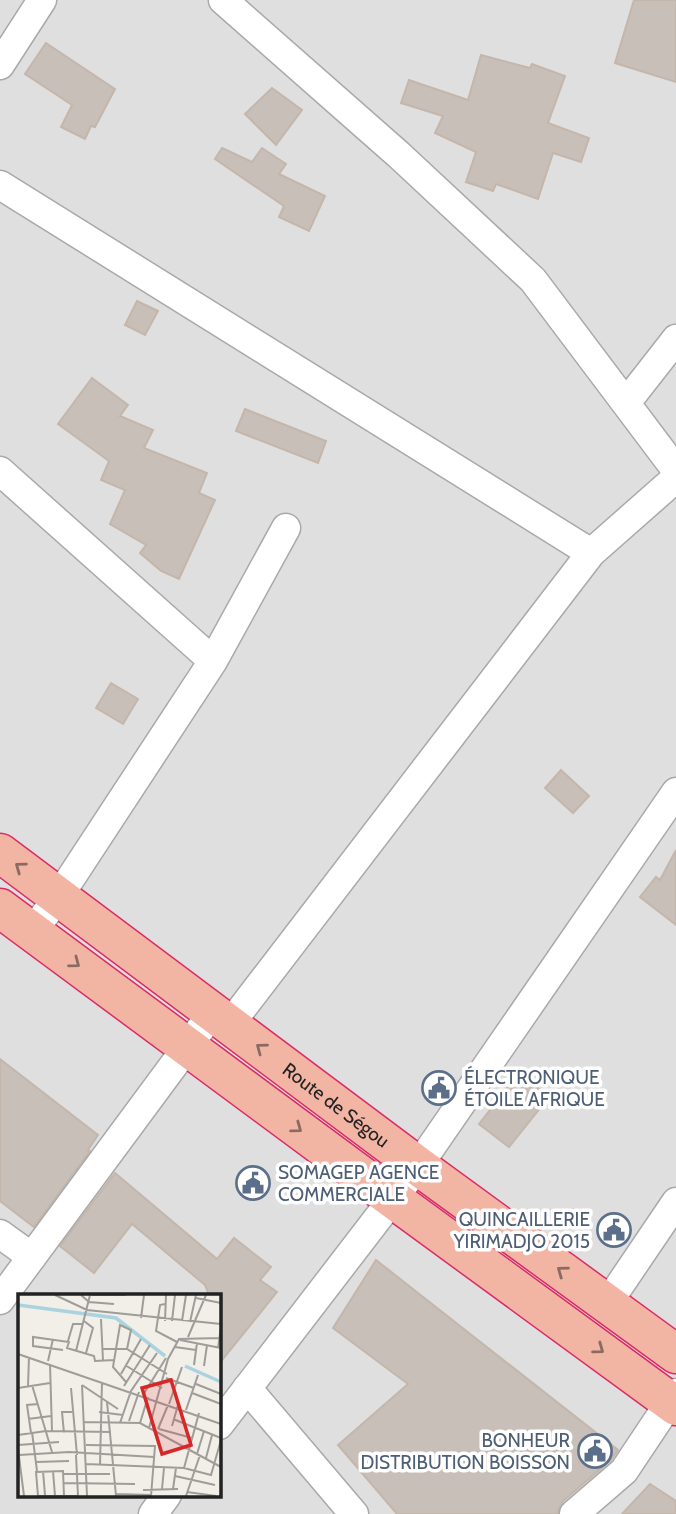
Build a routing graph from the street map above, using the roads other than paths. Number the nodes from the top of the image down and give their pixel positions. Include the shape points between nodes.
1 (42, 0) edge
2 (223, 0) edge
3 (0, 65) edge
4 (0, 185) edge
5 (676, 339) edge
6 (626, 403) junction
7 (676, 470) edge
8 (0, 471) edge
9 (676, 478) edge
10 (286, 528) dead end
11 (591, 553) junction
12 (213, 661) junction
13 (676, 792) edge
14 (0, 853) edge
15 (59, 896) junction
16 (0, 908) edge
17 (32, 932) junction
18 (222, 1018) junction
19 (187, 1047) junction
20 (418, 1166) junction
21 (393, 1199) junction
22 (676, 1202) edge
23 (0, 1234) edge
24 (32, 1257) junction
25 (0, 1300) edge
26 (607, 1304) junction
27 (676, 1354) edge
28 (247, 1388) junction
29 (674, 1400) edge
30 (220, 1424) edge
31 (166, 1496) edge
32 (153, 1514) edge
33 (354, 1514) edge
34 (574, 1514) edge

1 - 3 street
2 - 6 street via 533,280
4 - 11 street
5 - 6 street
6 - 7 street
8 - 12 street
9 - 11 street
10 - 12 street
11 - 18 street
12 - 15 street
13 - 20 street
15 -> 14 highway, Route de Ségou
15 - 17 street
15 - 18 highway, Route de Ségou
16 - 17 highway
17 -> 19 highway
18 - 19 street
20 -> 18 highway, Route de Ségou
19 -> 21 highway
19 - 24 street
20 - 21 street
26 -> 20 highway, Route de Ségou
21 - 28 street
21 -> 29 highway
22 - 26 street
23 - 24 street
24 - 25 street
26 - 27 highway, Route de Ségou
28 - 30 street
28 - 33 street
29 - 34 street via 624,1471
31 - 32 street

